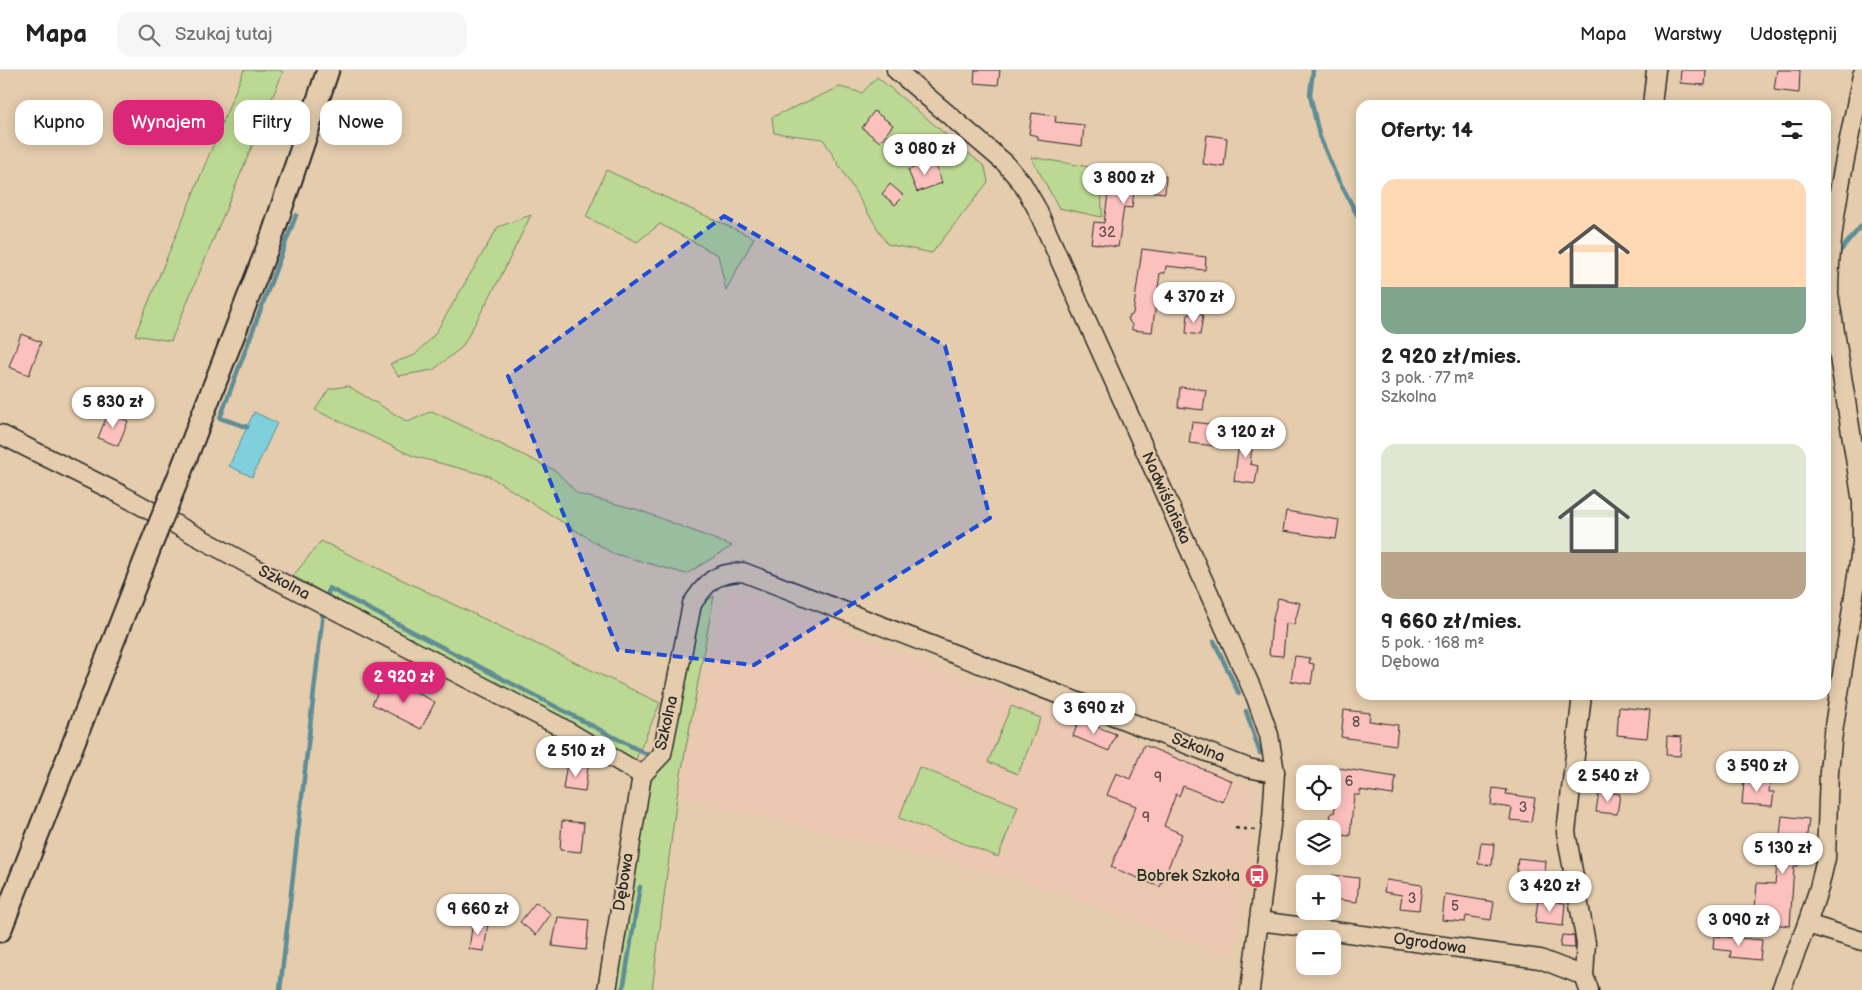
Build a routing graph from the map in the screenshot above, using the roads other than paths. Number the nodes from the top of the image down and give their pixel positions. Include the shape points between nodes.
1 (328, 70) edge
2 (896, 70) edge
3 (1656, 70) edge
4 (1862, 75) edge
5 (1653, 100) edge
6 (1831, 245) edge
7 (1831, 307) edge
8 (0, 434) edge
9 (1862, 543) edge
10 (1581, 700) edge
11 (1275, 772) junction
12 (642, 774) junction
13 (1259, 921) junction
14 (1807, 924) junction
15 (0, 930) edge
16 (1862, 941) edge
17 (1586, 983) edge
18 (607, 990) edge
19 (1250, 990) edge
20 (1781, 990) edge

1 - 15 main road, bridge via 272,236
2 - 11 street, Nadwiślańska via 1005,163 1036,207 1256,698 1269,734
3 - 5 street
4 - 6 street
7 - 9 street via 1862,502
8 - 12 street, Szkolna via 559,726
9 - 14 street via 1833,733 1826,858
10 - 17 street via 1566,832 1586,943
11 - 12 street, Szkolna via 1248,768 743,572 727,572 714,578 692,604 662,754
11 - 13 street, Nadwiślańska
12 - 18 street, Dębowa
13 - 17 street, Ogrodowa via 1540,959
13 - 19 street, Nadwiślańska
14 - 16 street
14 - 20 street

